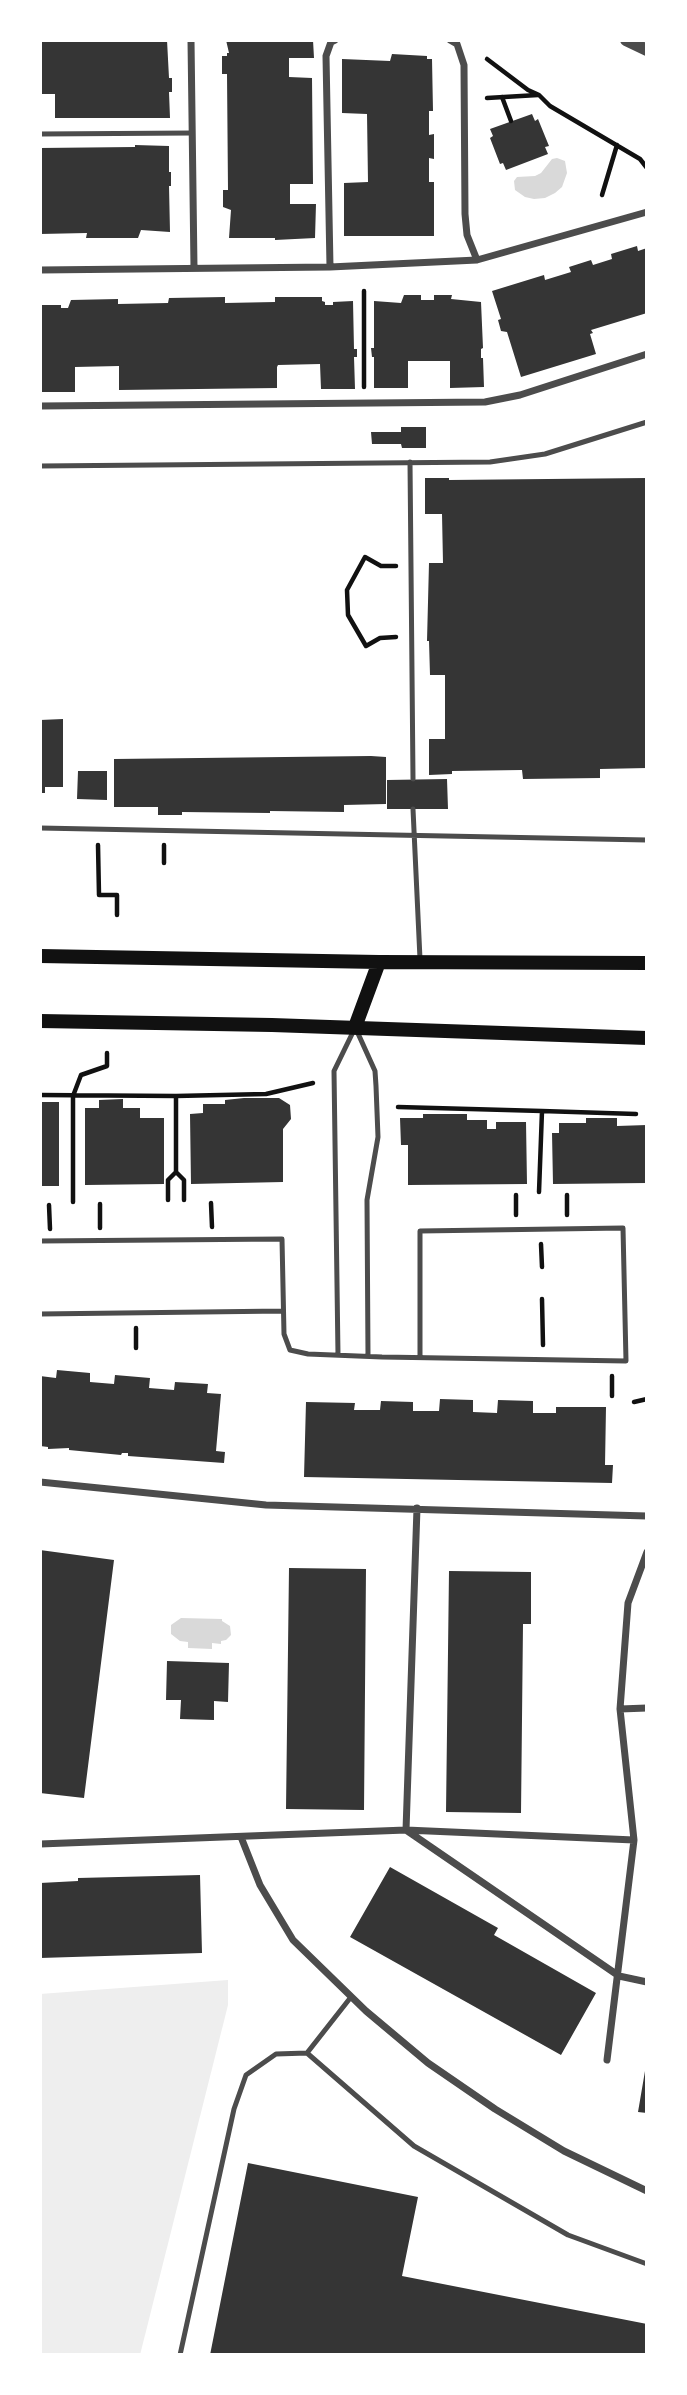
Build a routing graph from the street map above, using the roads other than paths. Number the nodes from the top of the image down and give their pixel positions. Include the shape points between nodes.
1 (191, 40) edge
2 (335, 40) edge
3 (450, 40) edge
4 (626, 40) edge
5 (647, 50) edge
6 (192, 133) junction
7 (40, 134) edge
8 (647, 212) edge
9 (477, 260) junction
10 (330, 267) junction
11 (194, 268) junction
12 (40, 270) edge
13 (647, 354) edge
14 (40, 406) edge
15 (647, 422) edge
16 (410, 462) junction
17 (40, 466) edge
18 (413, 779) dead end
19 (414, 809) dead end
20 (40, 828) edge
21 (414, 836) junction
22 (647, 840) edge
23 (40, 956) edge
24 (379, 962) junction
25 (420, 962) junction
26 (647, 963) edge
27 (40, 1021) edge
28 (355, 1027) junction
29 (647, 1038) edge
30 (40, 1241) edge
31 (284, 1311) junction
32 (40, 1314) edge
33 (338, 1355) junction
34 (368, 1356) junction
35 (420, 1357) junction
36 (40, 1482) edge
37 (417, 1508) junction
38 (647, 1516) edge
39 (647, 1552) edge
40 (647, 1708) edge
41 (620, 1709) junction
42 (406, 1830) junction
43 (240, 1837) junction
44 (634, 1840) junction
45 (40, 1844) edge
46 (619, 1976) junction
47 (647, 1982) edge
48 (351, 1997) junction
49 (307, 2053) junction
50 (607, 2060) dead end
51 (647, 2192) edge
52 (647, 2264) edge
53 (180, 2355) edge

1 - 6 street
2 - 10 street via 326,56
3 - 9 street via 457,44 464,65 465,214
4 - 5 street
6 - 7 lane
6 - 11 street
8 - 9 street
9 - 10 street
10 - 11 street
11 - 12 street
13 - 14 street via 485,402
15 - 16 lane via 528,457
16 - 17 lane
16 - 18 lane
19 - 21 lane
20 - 21 lane
21 - 22 lane
21 - 25 lane
23 - 24 main road
24 - 25 main road
24 - 28 main road
25 - 26 main road
27 - 28 main road
28 - 29 main road
28 - 33 lane via 334,1070
28 - 34 lane via 375,1070 378,1137 367,1200
30 - 31 lane via 282,1239
31 - 32 lane
31 - 33 lane via 290,1350
33 - 34 lane
34 - 35 lane
35 - 35 lane via 420,1231 623,1227 625,1361
36 - 37 street via 266,1505
37 - 38 street
37 - 42 street
39 - 41 street via 628,1603
40 - 41 street
41 - 44 street
42 - 43 street
42 - 44 street
42 - 46 street
43 - 45 street
43 - 48 street via 260,1885 293,1940
44 - 46 street
46 - 47 street
46 - 50 street
48 - 49 lane
48 - 51 street via 428,2063 495,2109 564,2151
49 - 52 lane via 414,2146 568,2235
49 - 53 lane via 276,2054 246,2075 234,2109

